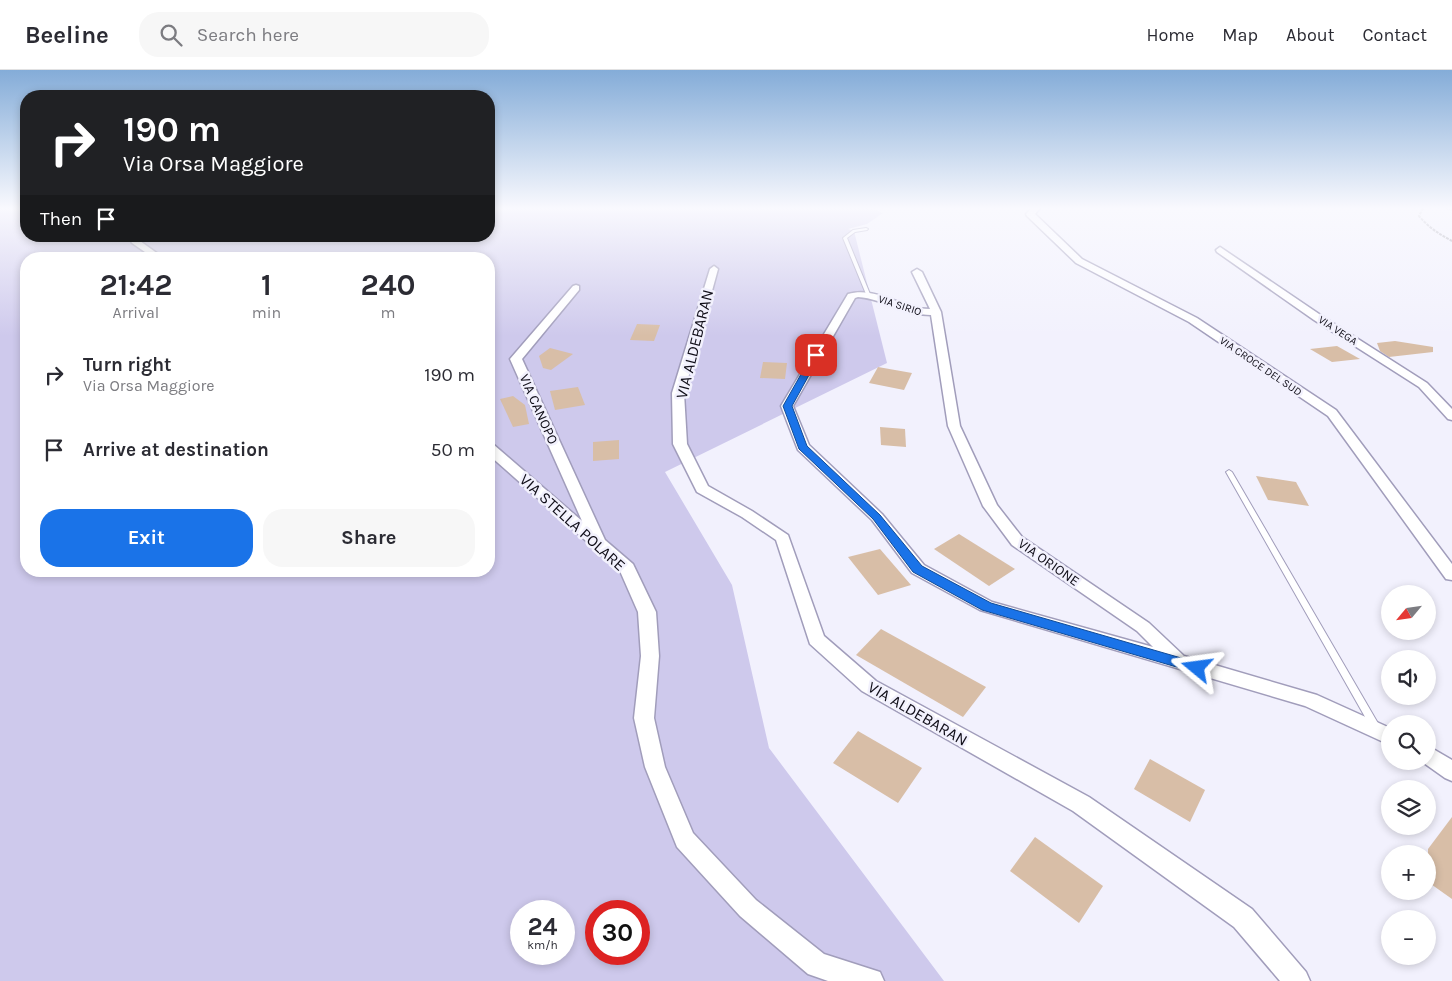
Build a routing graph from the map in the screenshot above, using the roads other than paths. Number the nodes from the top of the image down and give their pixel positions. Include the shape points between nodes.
1 (1220, 250) dead end
2 (850, 251) edge
3 (1068, 251) edge
4 (714, 269) dead end
5 (917, 272) dead end
6 (576, 288) dead end
7 (868, 294) junction
8 (936, 312) junction
9 (1452, 416) edge
10 (495, 453) edge
11 (1229, 472) dead end
12 (600, 544) junction
13 (1452, 575) edge
14 (1178, 663) junction
15 (1381, 730) edge
16 (1381, 734) edge
17 (1436, 761) edge
18 (1452, 772) edge
19 (871, 981) edge
20 (1297, 981) edge

1 - 9 street, VIA VEGA via 1423,385
2 - 7 lane
3 - 13 street, VIA CROCE DEL SUD via 1079,261 1193,320 1332,413
4 - 20 street, VIA ALDEBARAN via 678,393 680,444 702,489 783,538 816,639 869,686 1081,804 1243,918
5 - 8 street, VIA SIRIO
6 - 12 street, VIA CANOPO via 516,359
7 - 8 street, VIA SIRIO via 905,308
7 - 14 street, VIA SIRIO via 857,292 851,296 787,406 802,447 876,517 918,569 986,606
8 - 14 street, VIA ORIONE via 954,426 990,506 1017,541 1143,627
10 - 12 street, VIA STELLA POLARE
11 - 15 lane
12 - 19 street, VIA STELLA POLARE via 626,568 646,612 650,656 644,718 655,767 686,840 748,908 817,965
14 - 16 street via 1310,700
17 - 18 street

